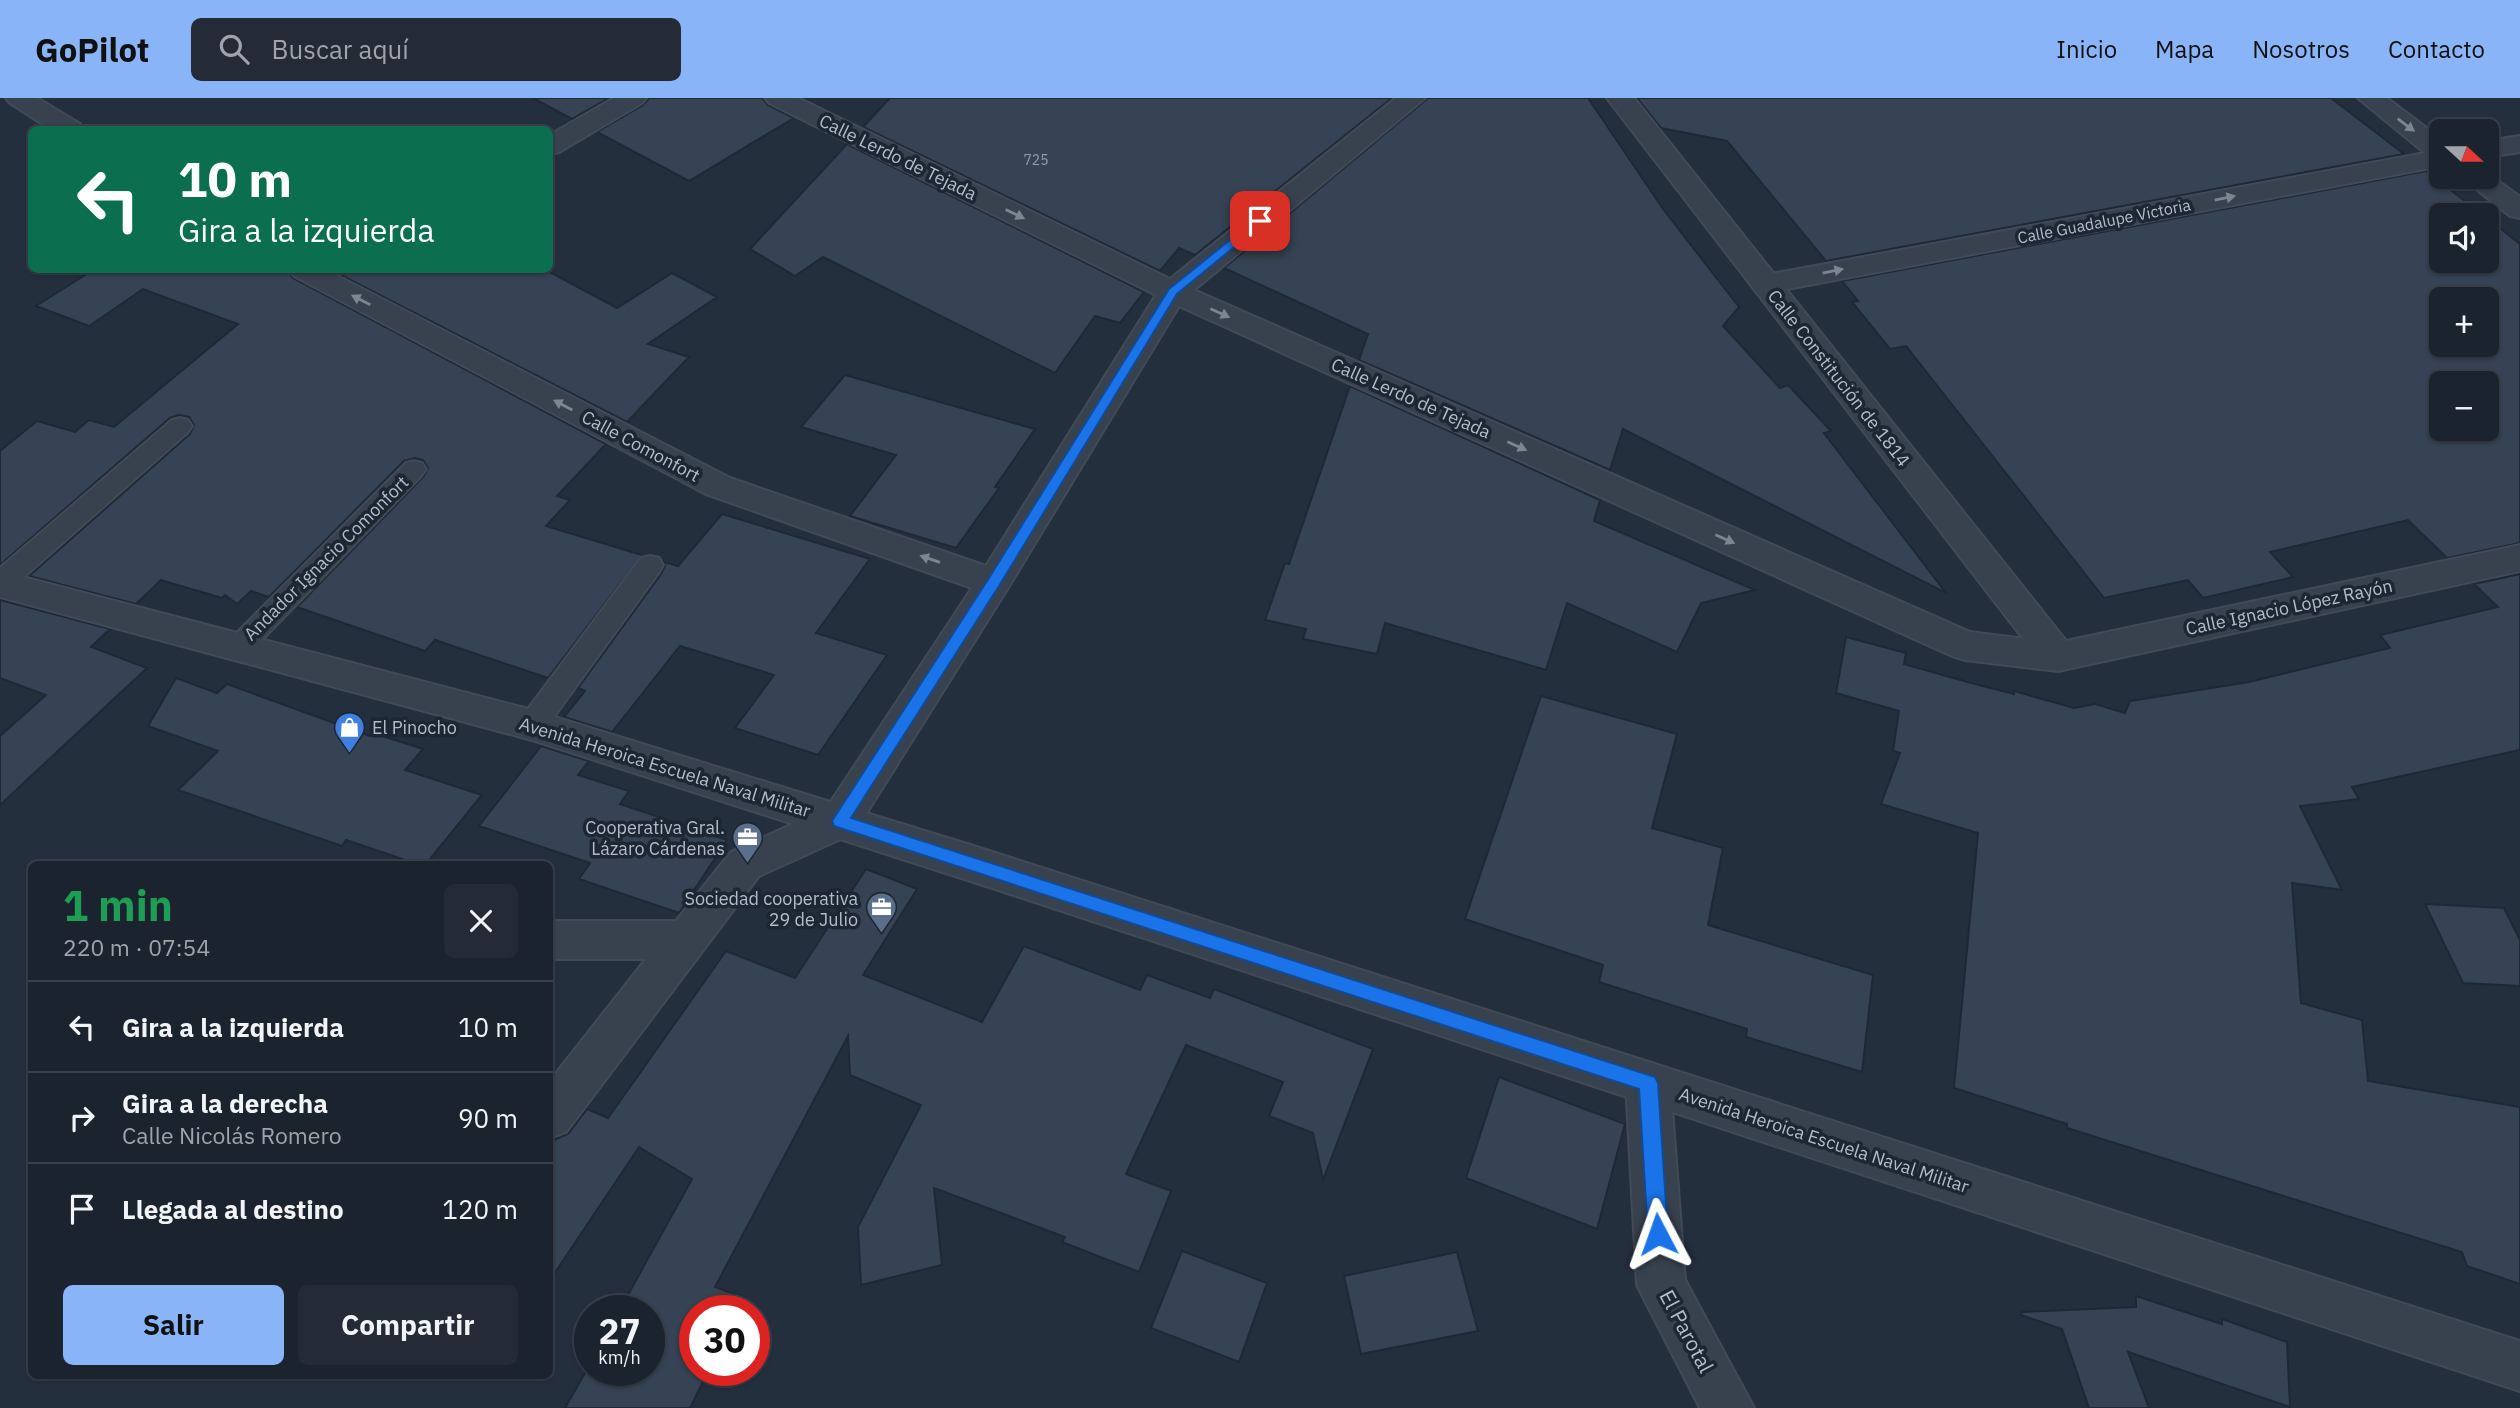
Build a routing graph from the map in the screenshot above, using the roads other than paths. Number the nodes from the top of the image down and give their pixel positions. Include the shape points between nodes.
1 (19, 98) edge
2 (633, 98) edge
3 (1412, 98) edge
4 (1620, 98) edge
5 (2371, 98) edge
6 (802, 102) edge
7 (64, 126) edge
8 (2429, 143) edge
9 (553, 144) edge
10 (2520, 144) edge
11 (2499, 147) edge
12 (2429, 160) edge
13 (2491, 189) edge
14 (2520, 210) edge
15 (320, 273) edge
16 (1766, 284) junction
17 (1173, 292) junction
18 (180, 426) dead end
19 (414, 469) dead end
20 (2520, 558) edge
21 (650, 565) dead end
22 (994, 582) junction
23 (0, 584) edge
24 (238, 648) junction
25 (2058, 657) junction
26 (532, 724) junction
27 (840, 821) junction
28 (553, 940) edge
29 (686, 940) junction
30 (1648, 1083) junction
31 (553, 1112) edge
32 (2520, 1366) edge
33 (1728, 1408) edge

1 - 7 street
2 - 9 street
3 - 17 street
4 - 16 street, Calle Constitución de 1814
5 -> 8 street
6 -> 17 street, Calle Lerdo de Tejada
10 - 11 street
16 -> 12 street, Calle Guadalupe Victoria
13 - 14 street
22 -> 15 street, Calle Comonfort via 718,486
16 - 25 street, Calle Constitución de 1814
17 - 22 street
17 -> 25 street, Calle Lerdo de Tejada via 1965,646
18 - 23 lane
19 - 24 lane, Andador Ignacio Comonfort
20 - 25 street, Calle Ignacio López Rayón
21 - 26 lane
22 - 27 street
23 - 24 street, Avenida Heroica Escuela Naval Militar
24 - 26 street, Avenida Heroica Escuela Naval Militar
26 - 27 street, Avenida Heroica Escuela Naval Militar
27 - 29 street via 745,864
27 - 30 street, Avenida Heroica Escuela Naval Militar
28 - 29 street
29 - 31 street
30 - 32 street, Avenida Heroica Escuela Naval Militar
30 - 33 street, El Parotal via 1661,1284

